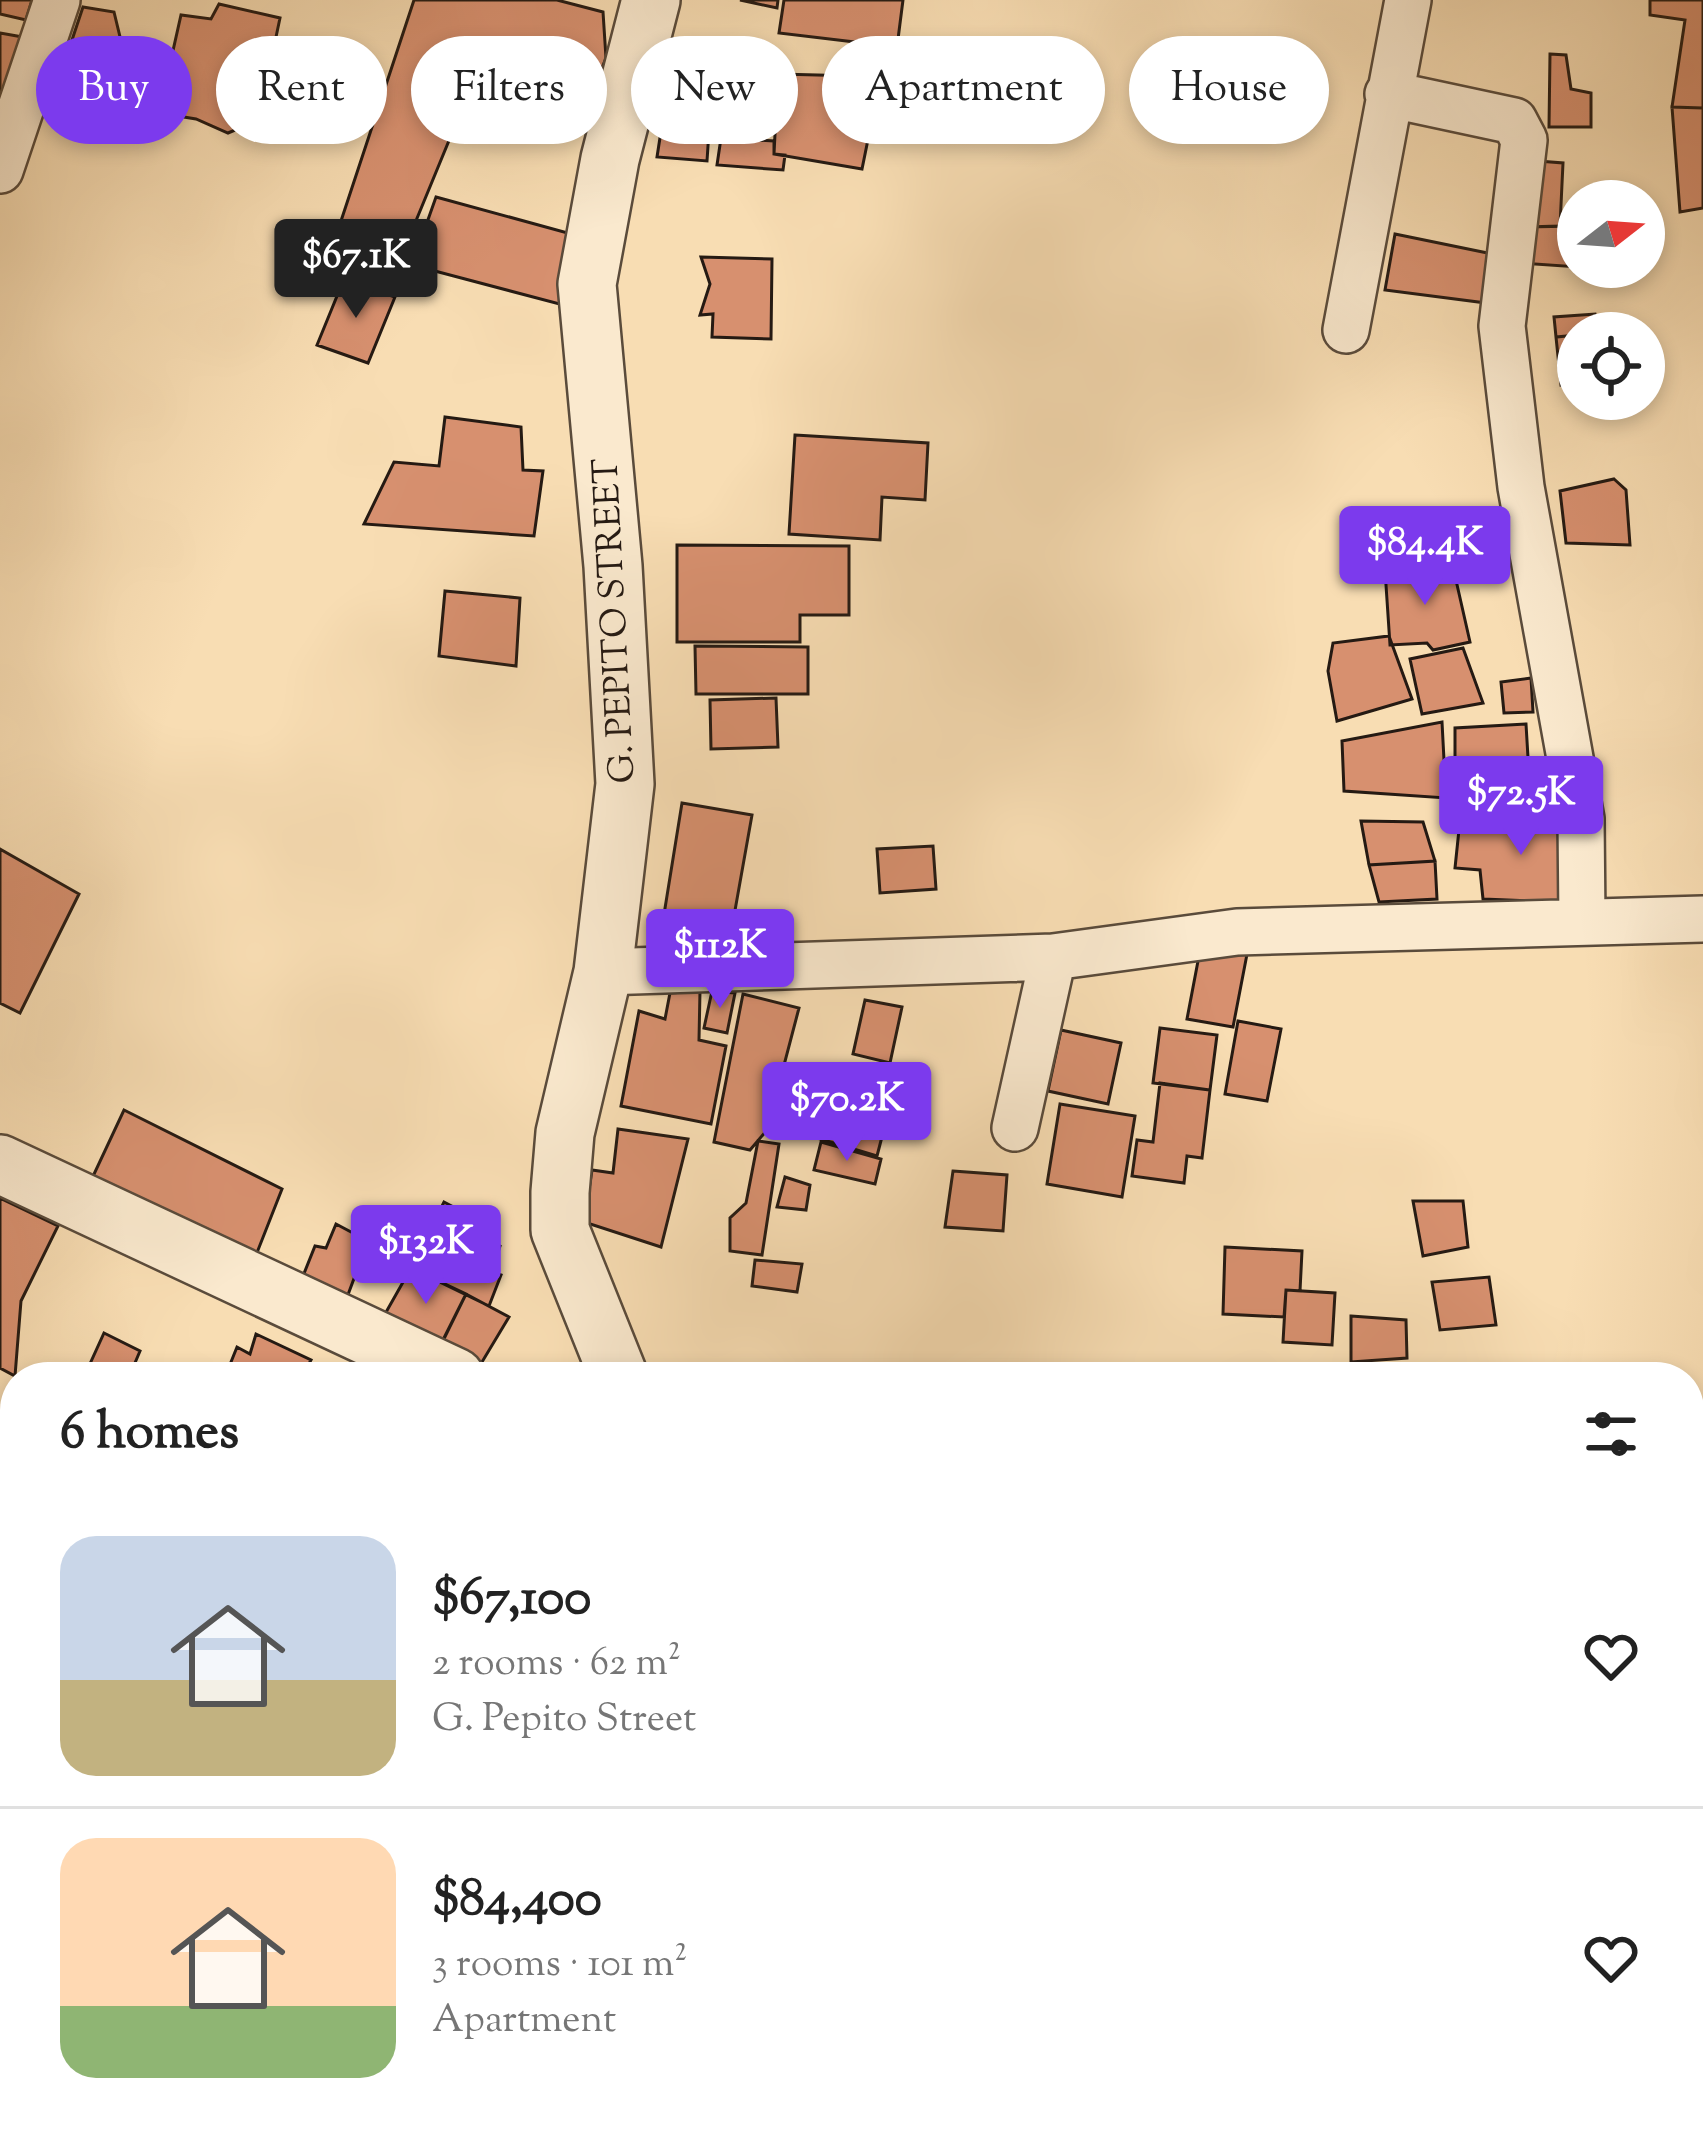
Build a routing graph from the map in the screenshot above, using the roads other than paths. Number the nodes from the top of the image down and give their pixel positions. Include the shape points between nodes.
1 (57, 0) edge
2 (651, 0) edge
3 (1408, 0) edge
4 (1388, 94) junction
5 (0, 170) edge
6 (1346, 330) dead end
7 (1703, 919) edge
8 (1582, 921) junction
9 (1053, 957) junction
10 (603, 973) junction
11 (1015, 1128) dead end
12 (0, 1164) edge
13 (423, 1362) edge
14 (613, 1362) edge

1 - 5 street
2 - 10 street, G. PEPITO STREET via 587,284 625,784
3 - 4 street
4 - 6 street
4 - 8 street via 1514,121 1524,140 1502,326 1521,487 1581,819
7 - 8 street
8 - 9 street via 1237,932
9 - 10 street
9 - 11 street
10 - 14 street, G. PEPITO STREET via 565,1133 560,1230
12 - 13 street

